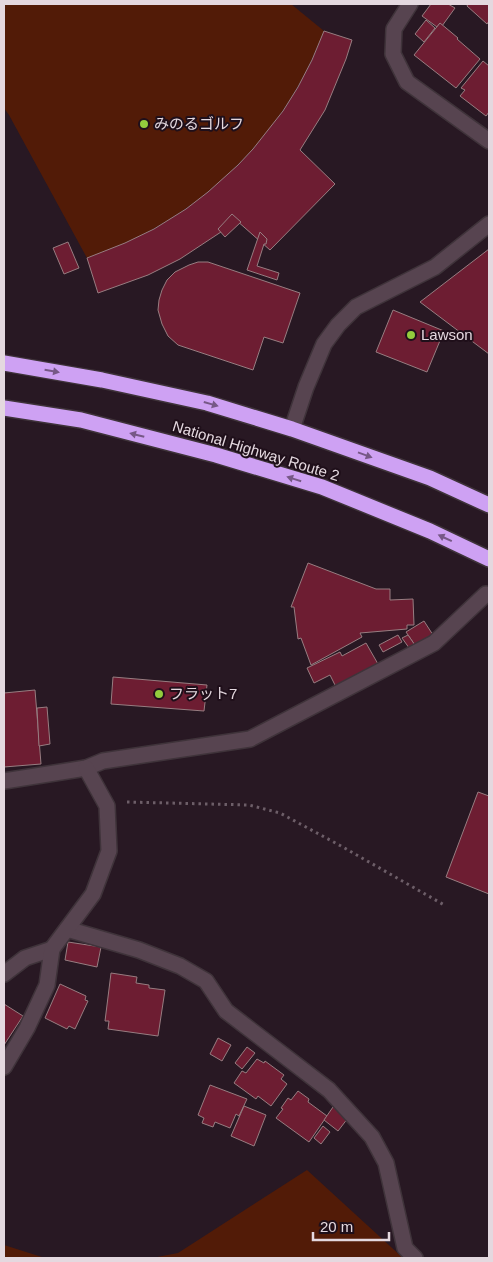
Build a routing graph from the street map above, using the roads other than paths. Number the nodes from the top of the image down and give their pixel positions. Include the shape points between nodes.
1 (410, 4) edge
2 (489, 141) edge
3 (489, 224) edge
4 (4, 363) edge
5 (4, 408) edge
6 (292, 430) junction
7 (489, 505) edge
8 (489, 559) edge
9 (486, 594) dead end
10 (86, 768) junction
11 (4, 780) edge
12 (67, 929) junction
13 (52, 949) junction
14 (4, 974) edge
15 (4, 1067) edge
16 (416, 1258) edge

1 - 2 street via 394,29 393,54 407,82
3 - 6 street via 435,267 356,307 338,325 324,344
4 -> 6 highway, National Highway Route 2 via 207,403
8 -> 5 highway, National Highway Route 2 via 322,487 216,455 91,423
6 -> 7 highway, National Highway Route 2 via 430,478
9 - 10 street via 434,643 250,739 103,761
10 - 11 street
10 - 12 street via 107,806 109,851 93,894
12 - 13 street
12 - 16 street via 180,966 206,982 226,1011 329,1090 372,1137 386,1163 405,1248
13 - 14 street via 25,958
13 - 15 street via 47,985

